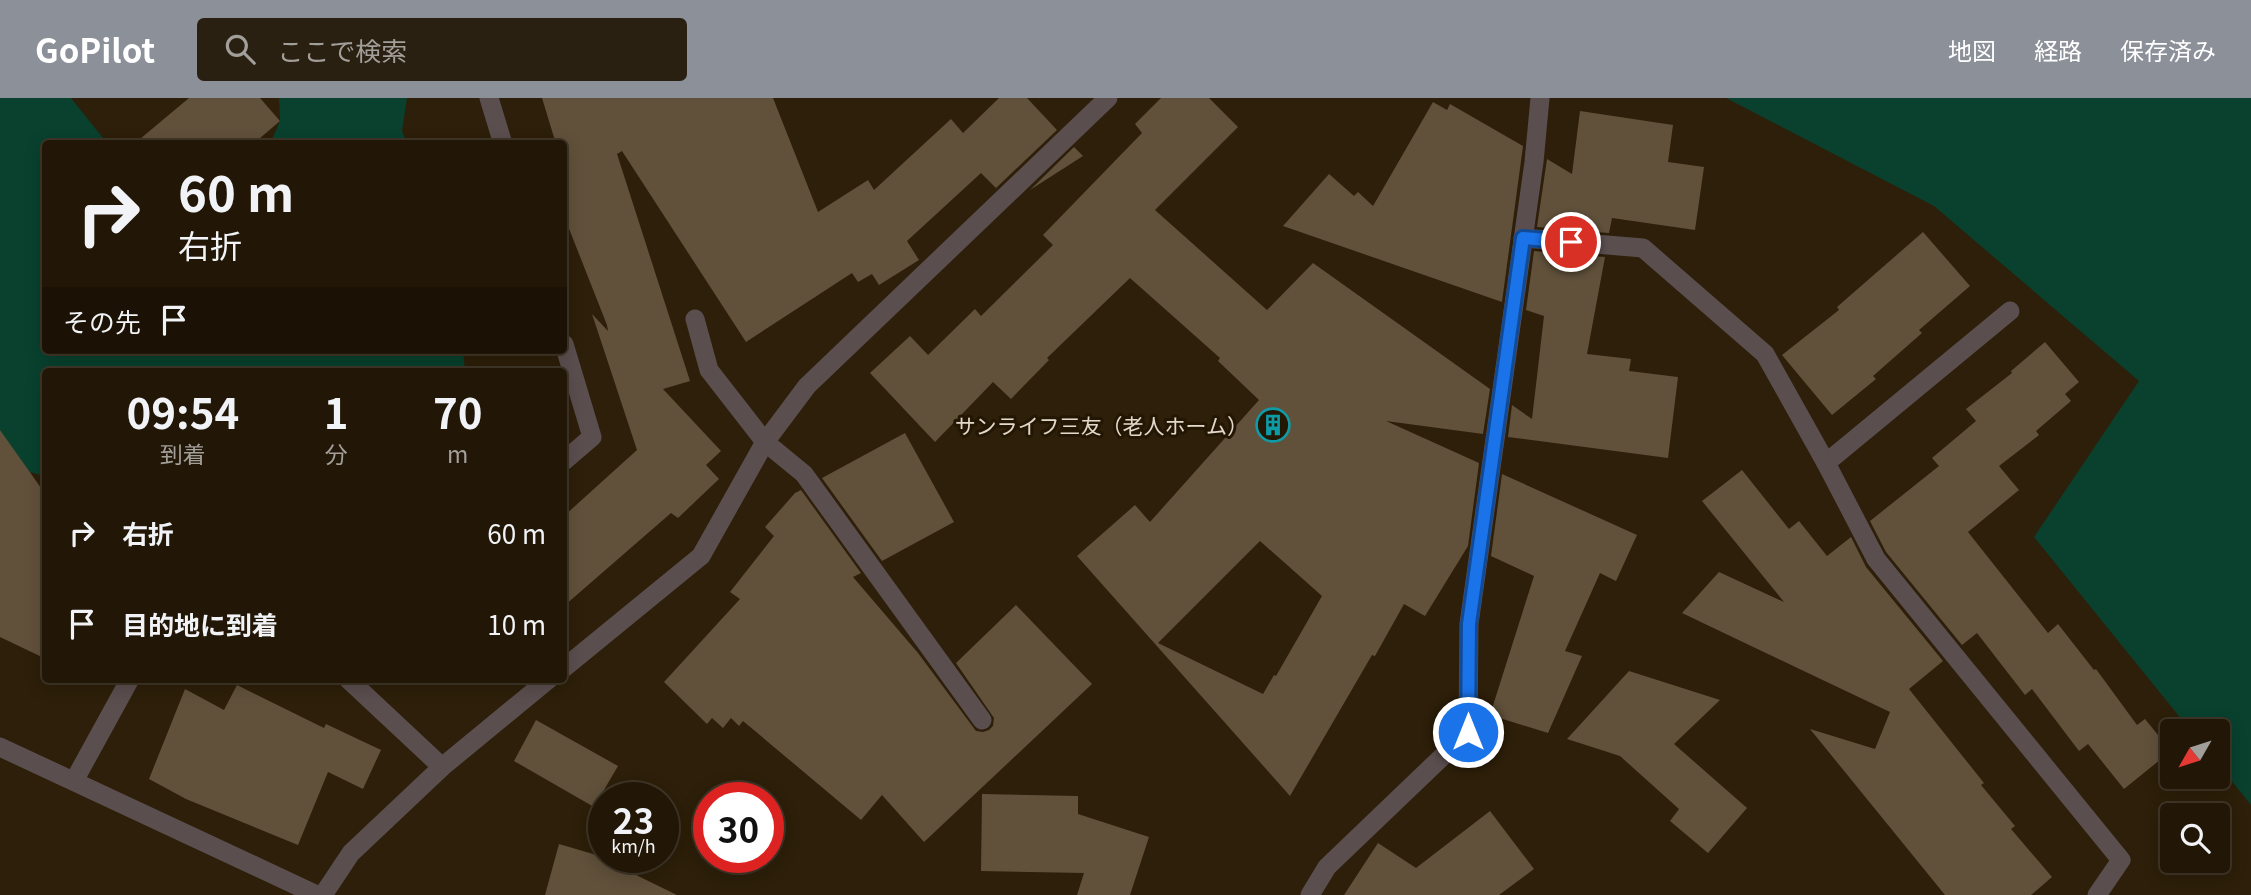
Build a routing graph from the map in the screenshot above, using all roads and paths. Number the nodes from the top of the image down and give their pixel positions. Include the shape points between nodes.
1 (489, 98) edge
2 (1108, 98) edge
3 (1540, 98) edge
4 (502, 140) edge
5 (1523, 238) junction
6 (2010, 311) dead end
7 (695, 319) dead end
8 (567, 354) edge
9 (765, 442) junction
10 (567, 459) edge
11 (1826, 463) junction
12 (567, 666) edge
13 (128, 683) edge
14 (352, 683) edge
15 (545, 683) edge
16 (982, 720) dead end
17 (0, 747) edge
18 (442, 767) junction
19 (74, 781) junction
20 (292, 889) edge
21 (317, 895) edge
22 (323, 895) edge
23 (1310, 895) edge
24 (2097, 895) edge

1 - 4 street
2 - 9 street via 807,386
3 - 5 street
5 - 11 street via 1643,248 1765,354
5 - 23 street via 1469,624 1468,732 1326,867
6 - 11 street
7 - 9 street via 709,370
8 - 10 street via 592,438
9 - 12 street via 701,556
9 - 16 street via 804,474
11 - 24 street via 1876,559 2121,860
13 - 19 street
14 - 18 street
15 - 18 street
17 - 19 street
18 - 22 street via 351,853
19 - 20 street
20 - 21 street

